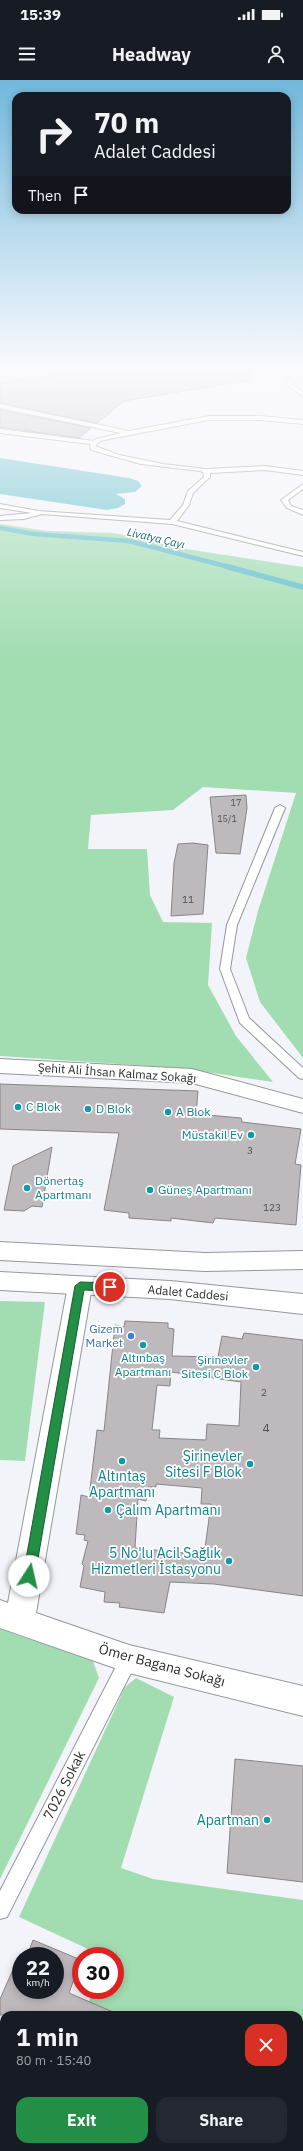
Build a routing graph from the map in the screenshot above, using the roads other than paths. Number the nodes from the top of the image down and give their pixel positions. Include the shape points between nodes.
1 (155, 465) edge
2 (206, 471) junction
3 (303, 474) edge
4 (303, 486) edge
5 (0, 506) edge
6 (42, 512) junction
7 (303, 513) edge
8 (0, 518) edge
9 (172, 522) junction
10 (303, 554) edge
11 (280, 808) dead end
12 (0, 1066) edge
13 (303, 1075) edge
14 (303, 1106) edge
15 (0, 1251) edge
16 (303, 1260) edge
17 (0, 1281) edge
18 (80, 1286) junction
19 (303, 1304) edge
20 (10, 1618) edge
21 (129, 1659) junction
22 (303, 1701) edge
23 (0, 1910) edge

1 - 2 lane
2 - 3 lane via 265,468
2 - 9 lane via 207,477 190,492 186,505
4 - 7 lane via 284,500 289,507
5 - 6 lane
6 - 8 lane via 24,517
6 - 9 lane
9 - 10 lane
11 - 13 lane via 232,925 225,969 244,1020
12 - 14 street, Şehit Ali İhsan Kalmaz Sokağı via 192,1076
15 - 16 street via 205,1262
17 - 18 street, Adalet Caddesi
18 - 19 street, Adalet Caddesi via 170,1290
18 - 20 street
20 - 21 street, Ömer Bagana Sokağı
21 - 22 street, Ömer Bagana Sokağı
21 - 23 lane, 7026 Sokak

